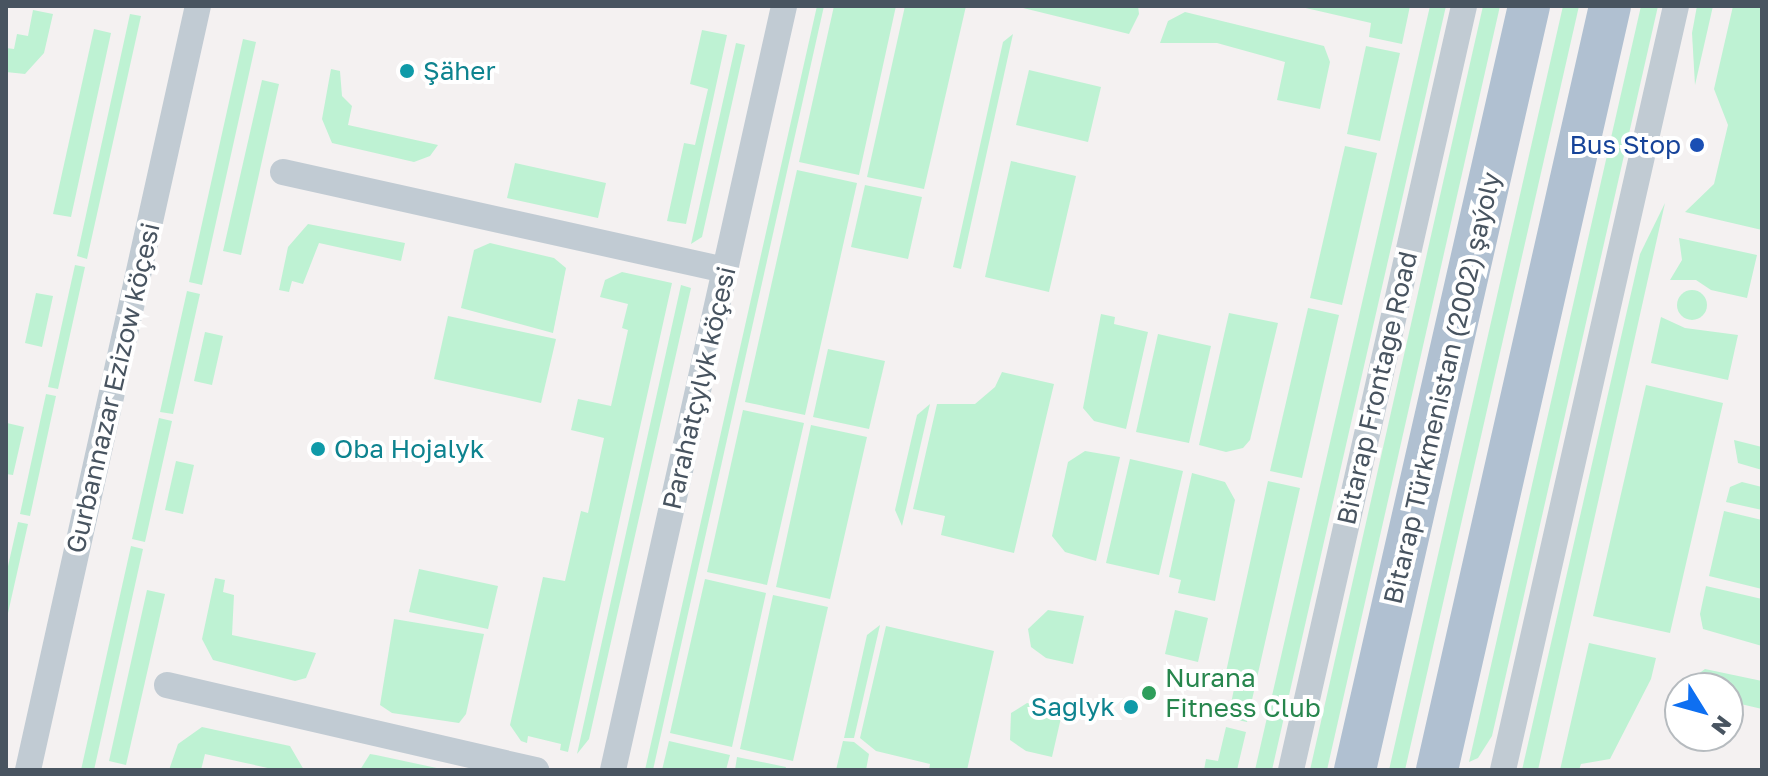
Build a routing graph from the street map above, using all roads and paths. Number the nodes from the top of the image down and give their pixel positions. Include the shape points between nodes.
1 (198, 6) edge
2 (784, 6) edge
3 (1464, 6) edge
4 (1529, 6) edge
5 (1610, 6) edge
6 (1676, 6) edge
7 (283, 172) dead end
8 (725, 270) junction
9 (167, 685) dead end
10 (1506, 758) edge
11 (28, 770) edge
12 (536, 770) edge
13 (613, 770) edge
14 (1291, 770) edge
15 (1355, 770) edge
16 (1437, 770) edge
17 (1489, 770) edge

1 - 11 street, Gurbannazar Ezizow köçesi
2 - 8 street, Parahatçylyk köçesi
3 - 14 street, Bitarap Frontage Road
4 - 15 main road, Bitarap Türkmenistan (2002) şaýoly
5 - 16 main road
6 - 10 street
7 - 8 street
8 - 13 street, Parahatçylyk köçesi
9 - 12 street
10 - 17 street

